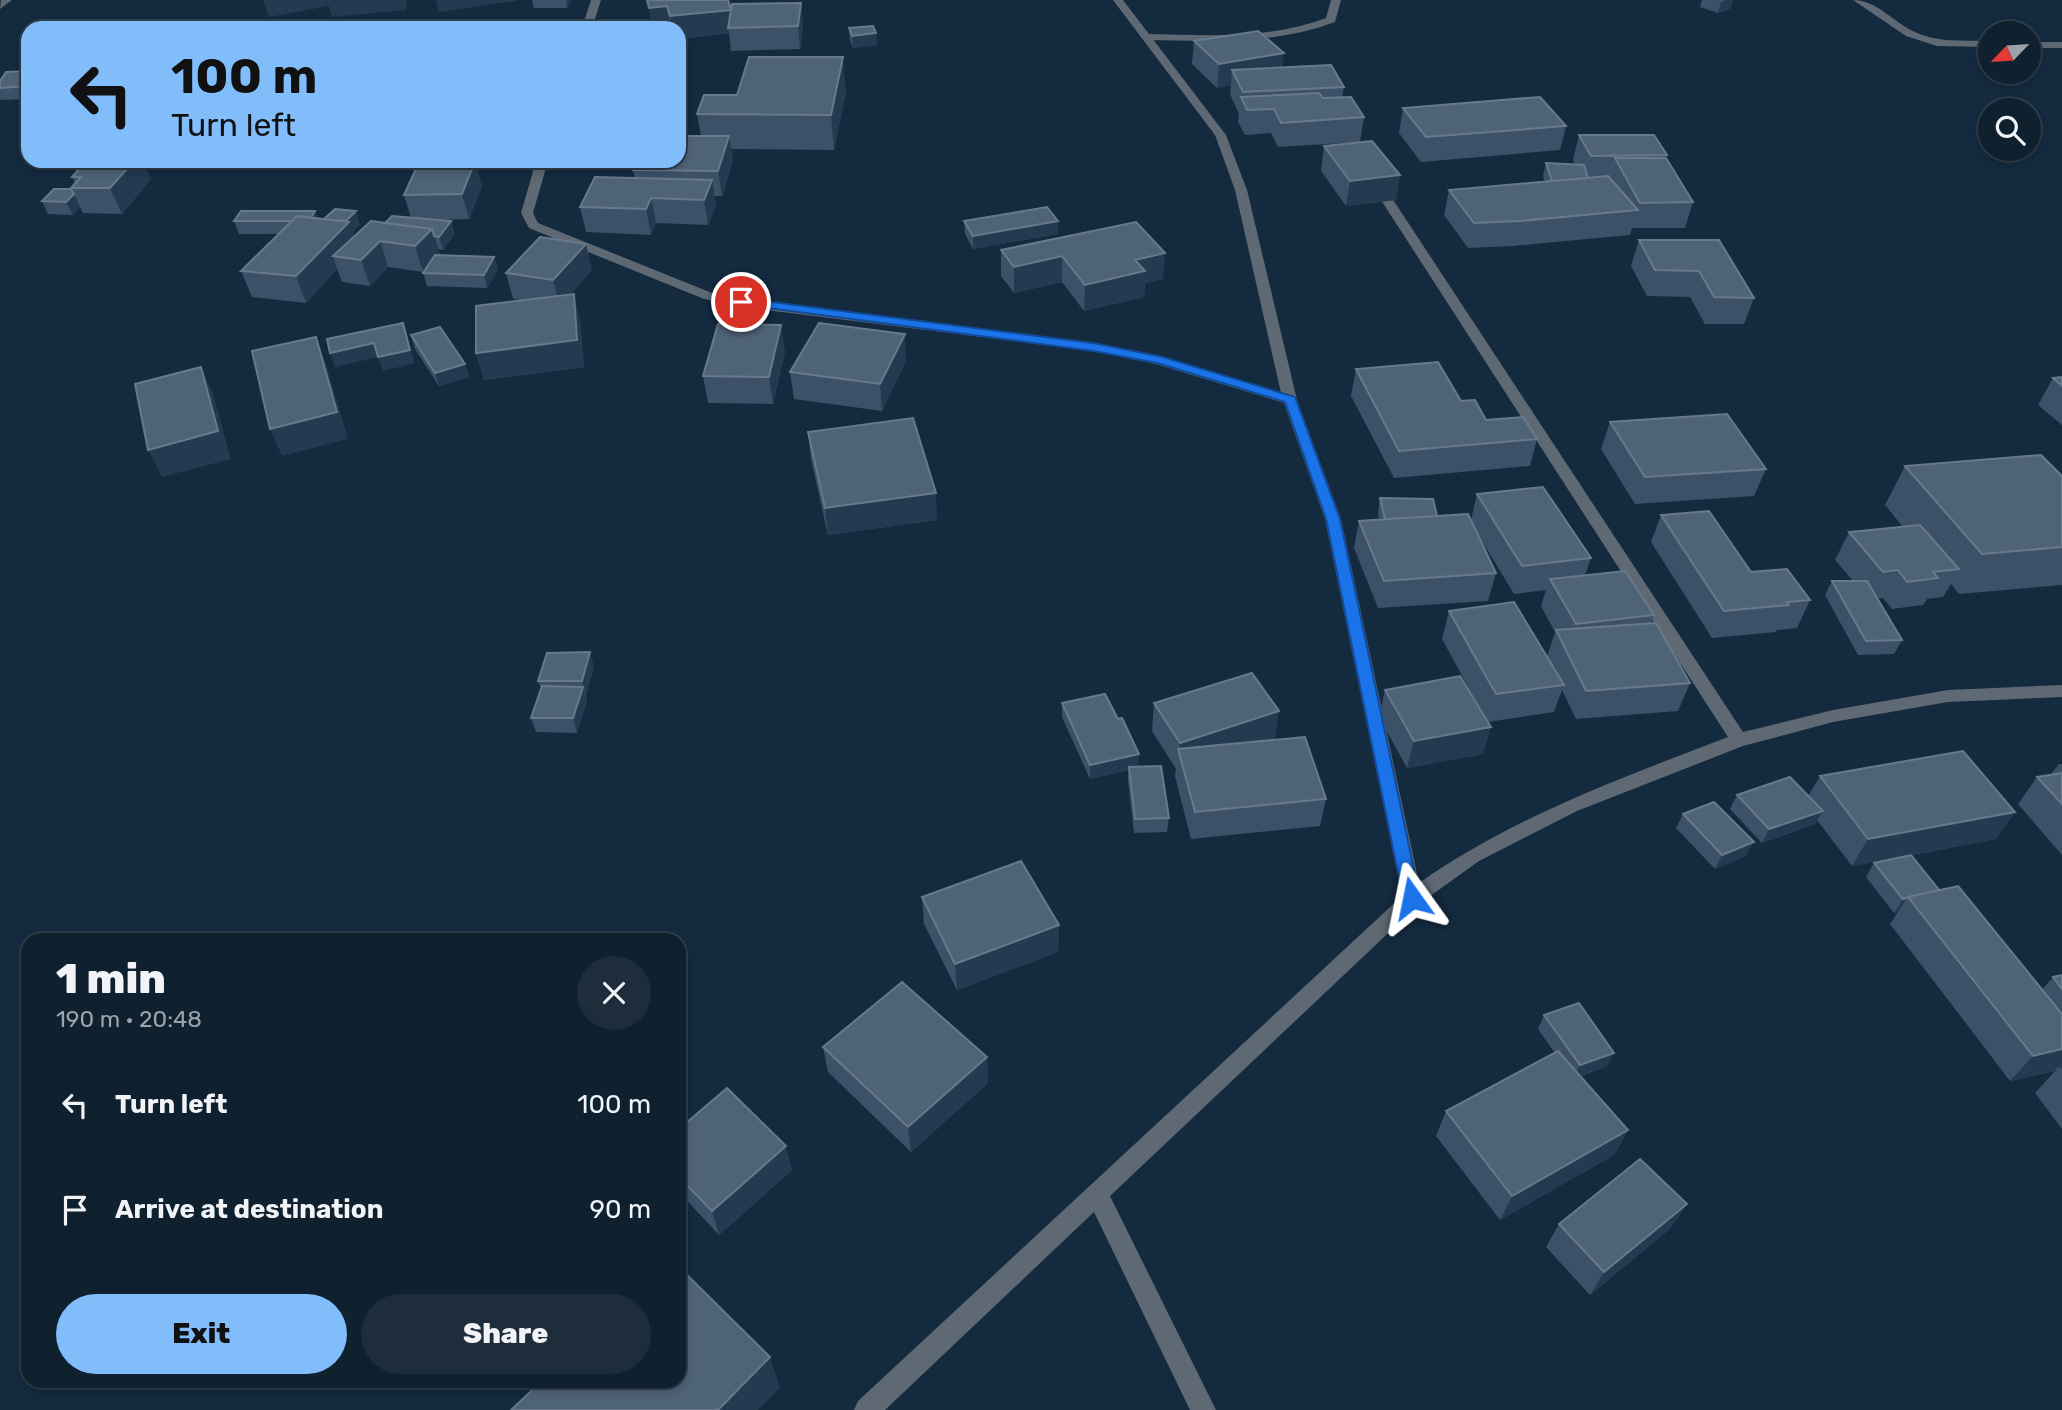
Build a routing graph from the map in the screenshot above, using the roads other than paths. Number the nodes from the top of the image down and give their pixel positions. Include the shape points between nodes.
1 (7, 0) edge
2 (596, 0) edge
3 (1118, 0) edge
4 (1336, 0) edge
5 (1858, 0) edge
6 (0, 6) edge
7 (589, 21) edge
8 (1146, 37) junction
9 (1978, 44) edge
10 (2041, 45) edge
11 (2062, 45) edge
12 (540, 168) edge
13 (1369, 172) edge
14 (1290, 400) junction
15 (2062, 691) edge
16 (1740, 740) junction
17 (1412, 898) junction
18 (1097, 1193) junction
19 (867, 1410) edge
20 (1203, 1410) edge

1 - 6 street
2 - 7 street
3 - 8 street
4 - 8 street via 1331,20 1284,34
5 - 9 street via 1910,34 1937,43
8 - 14 street via 1220,135 1241,190
10 - 11 street
12 - 14 street via 527,214 533,225 709,296 1093,347 1159,360
13 - 16 street
14 - 17 street via 1333,519
15 - 16 street via 1948,696 1833,716
16 - 17 street via 1570,806 1472,856
17 - 18 street
18 - 19 street
18 - 20 street

